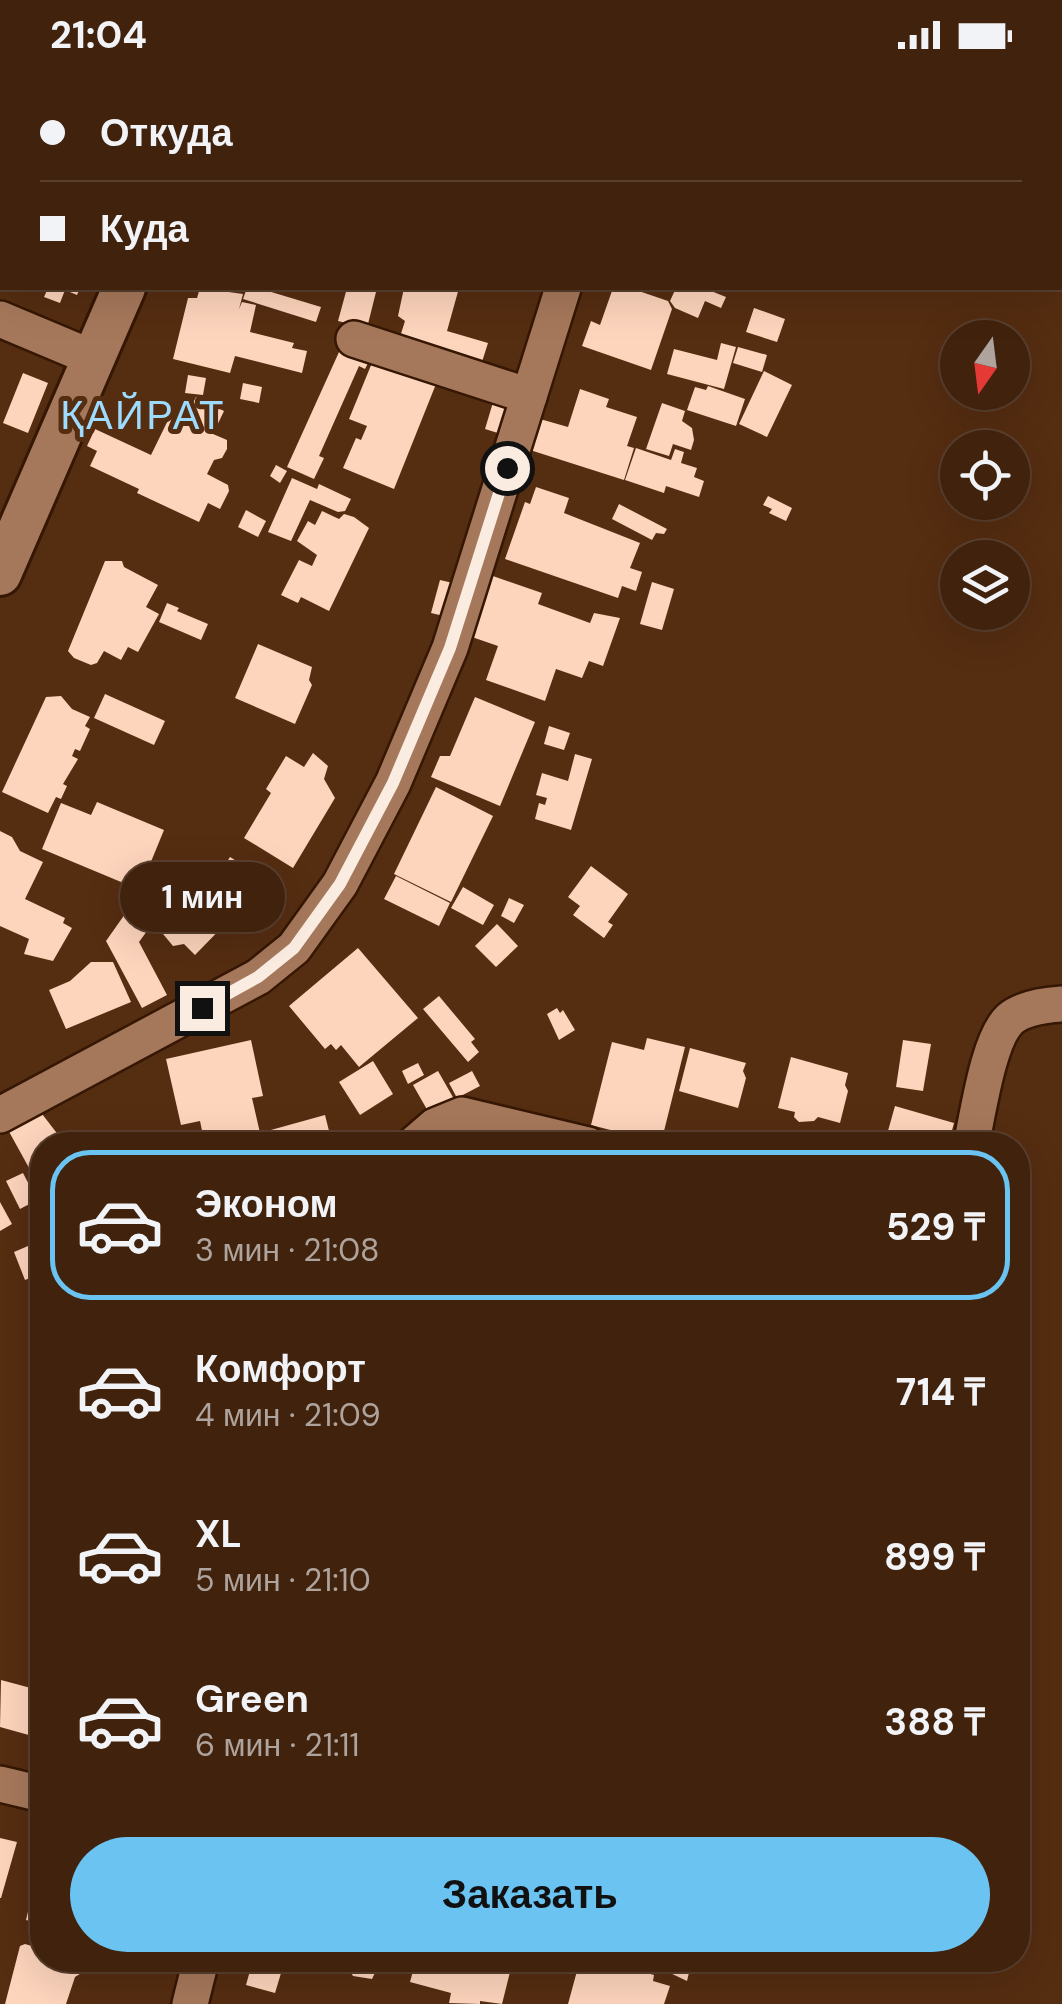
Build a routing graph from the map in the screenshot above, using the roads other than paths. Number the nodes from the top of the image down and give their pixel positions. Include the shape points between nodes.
1 (123, 290) edge
2 (563, 290) edge
3 (0, 319) edge
4 (354, 339) dead end
5 (93, 358) junction
6 (530, 396) junction
7 (0, 574) edge
8 (1062, 1004) edge
9 (0, 1115) edge
10 (428, 1132) edge
11 (535, 1132) edge
12 (974, 1132) edge
13 (0, 1784) edge
14 (30, 1791) edge
15 (199, 1972) edge
16 (193, 2003) edge

1 - 5 street
2 - 6 street
3 - 5 street
4 - 6 street
5 - 7 street
6 - 9 street via 450,648 393,783 340,884 294,948 258,977
8 - 12 street via 1027,1010 1005,1025
10 - 11 street via 462,1114
13 - 14 street
15 - 16 street

